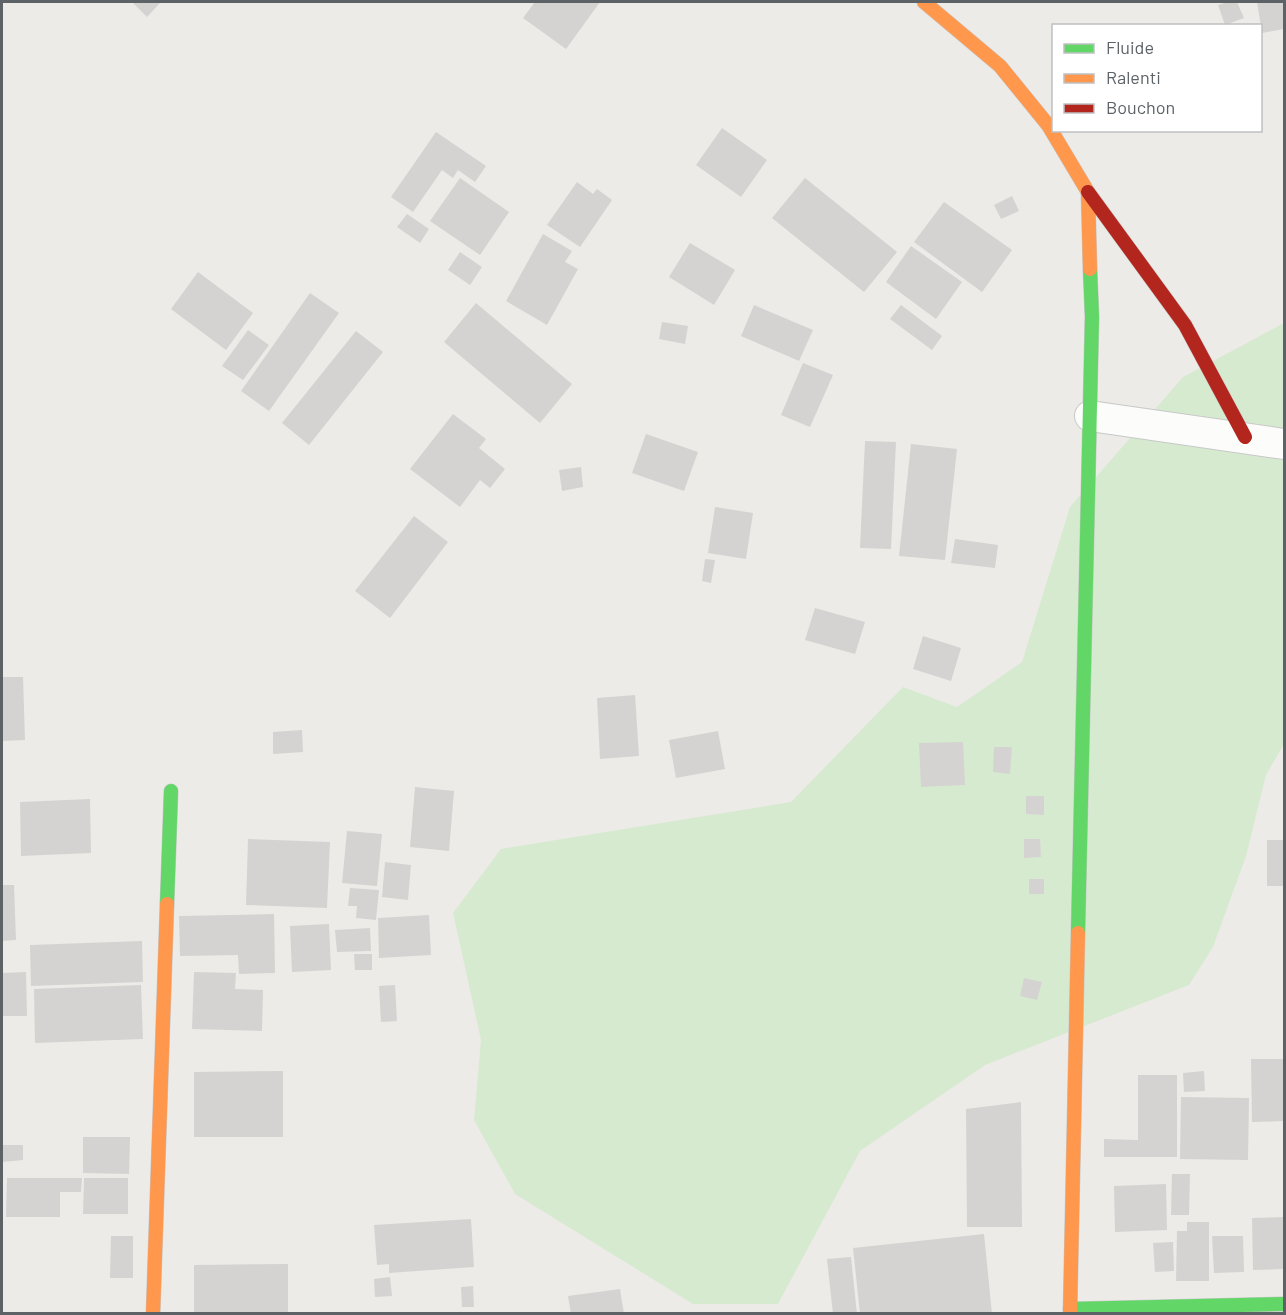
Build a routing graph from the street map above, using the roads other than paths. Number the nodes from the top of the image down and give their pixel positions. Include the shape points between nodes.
1 (924, 2) edge
2 (1052, 132) edge
3 (1052, 132) edge
4 (1088, 192) junction
5 (1090, 416) junction
6 (1245, 437) junction
7 (1284, 444) edge
8 (171, 791) dead end
9 (1284, 1304) edge
10 (1070, 1311) edge
11 (153, 1314) edge

1 - 3 street via 1000,66
2 - 4 street
4 - 5 street
4 - 6 street via 1185,325
5 - 6 street
5 - 10 street
6 - 7 street
8 - 11 street
9 - 10 street

